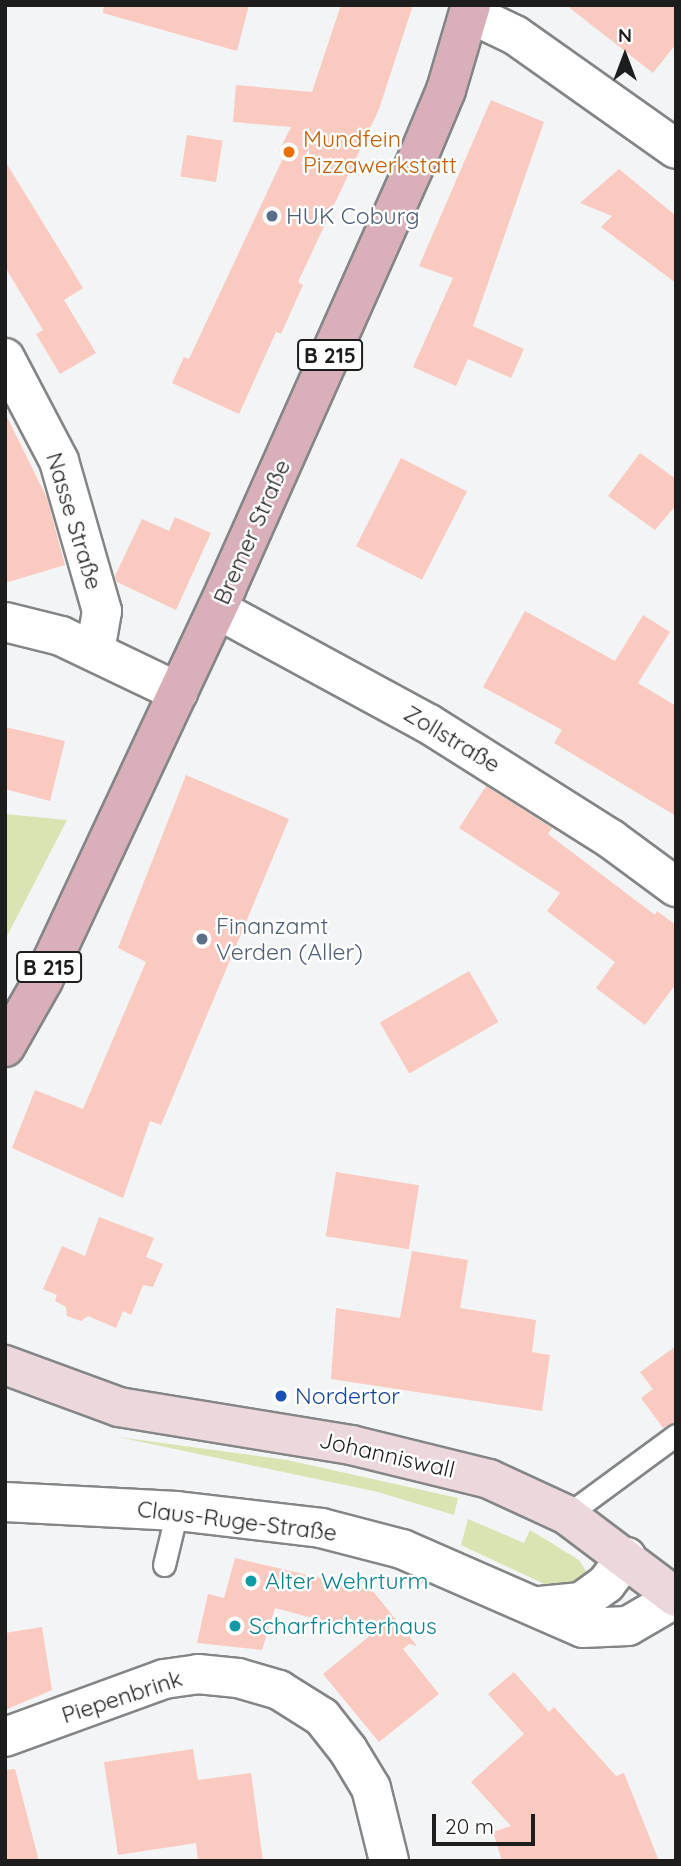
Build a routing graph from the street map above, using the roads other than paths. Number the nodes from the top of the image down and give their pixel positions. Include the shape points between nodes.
1 (470, 9) edge
2 (676, 149) edge
3 (5, 358) edge
4 (217, 609) junction
5 (5, 622) edge
6 (95, 651) junction
7 (178, 692) junction
8 (676, 887) edge
9 (6, 1046) edge
10 (5, 1339) edge
11 (5, 1365) edge
12 (66, 1390) junction
13 (676, 1435) edge
14 (5, 1502) edge
15 (177, 1511) junction
16 (567, 1515) junction
17 (626, 1557) junction
18 (164, 1565) dead end
19 (676, 1598) edge
20 (540, 1606) junction
21 (5, 1737) edge
22 (389, 1861) edge

1 - 2 street via 515,35
1 - 4 main road, Bremer Straße / B 215 via 446,90 413,169
3 - 6 street, Nasse Straße via 59,461 102,611
4 - 7 main road, Bremer Straße / B 215
4 - 8 street, Zollstraße via 429,723 611,839
5 - 6 street
6 - 7 street
7 - 9 main road, Bremer Straße / B 215 via 43,979
10 - 12 main road, Johanniswall
11 - 12 main road, Johanniswall
12 - 16 main road, Johanniswall via 119,1407 421,1460 489,1479
13 - 16 lane
14 - 15 street, Claus-Ruge-Straße
15 - 18 lane
15 - 20 street, Claus-Ruge-Straße via 321,1528 402,1549
16 - 17 main road, Johanniswall
17 - 19 main road, Johanniswall
17 - 20 street, Claus-Ruge-Straße via 606,1584 581,1602
19 - 20 street, Claus-Ruge-Straße via 650,1617 601,1630 583,1628
21 - 22 street, Piepenbrink via 164,1679 198,1674 238,1678 279,1690 322,1717 348,1750 371,1788

